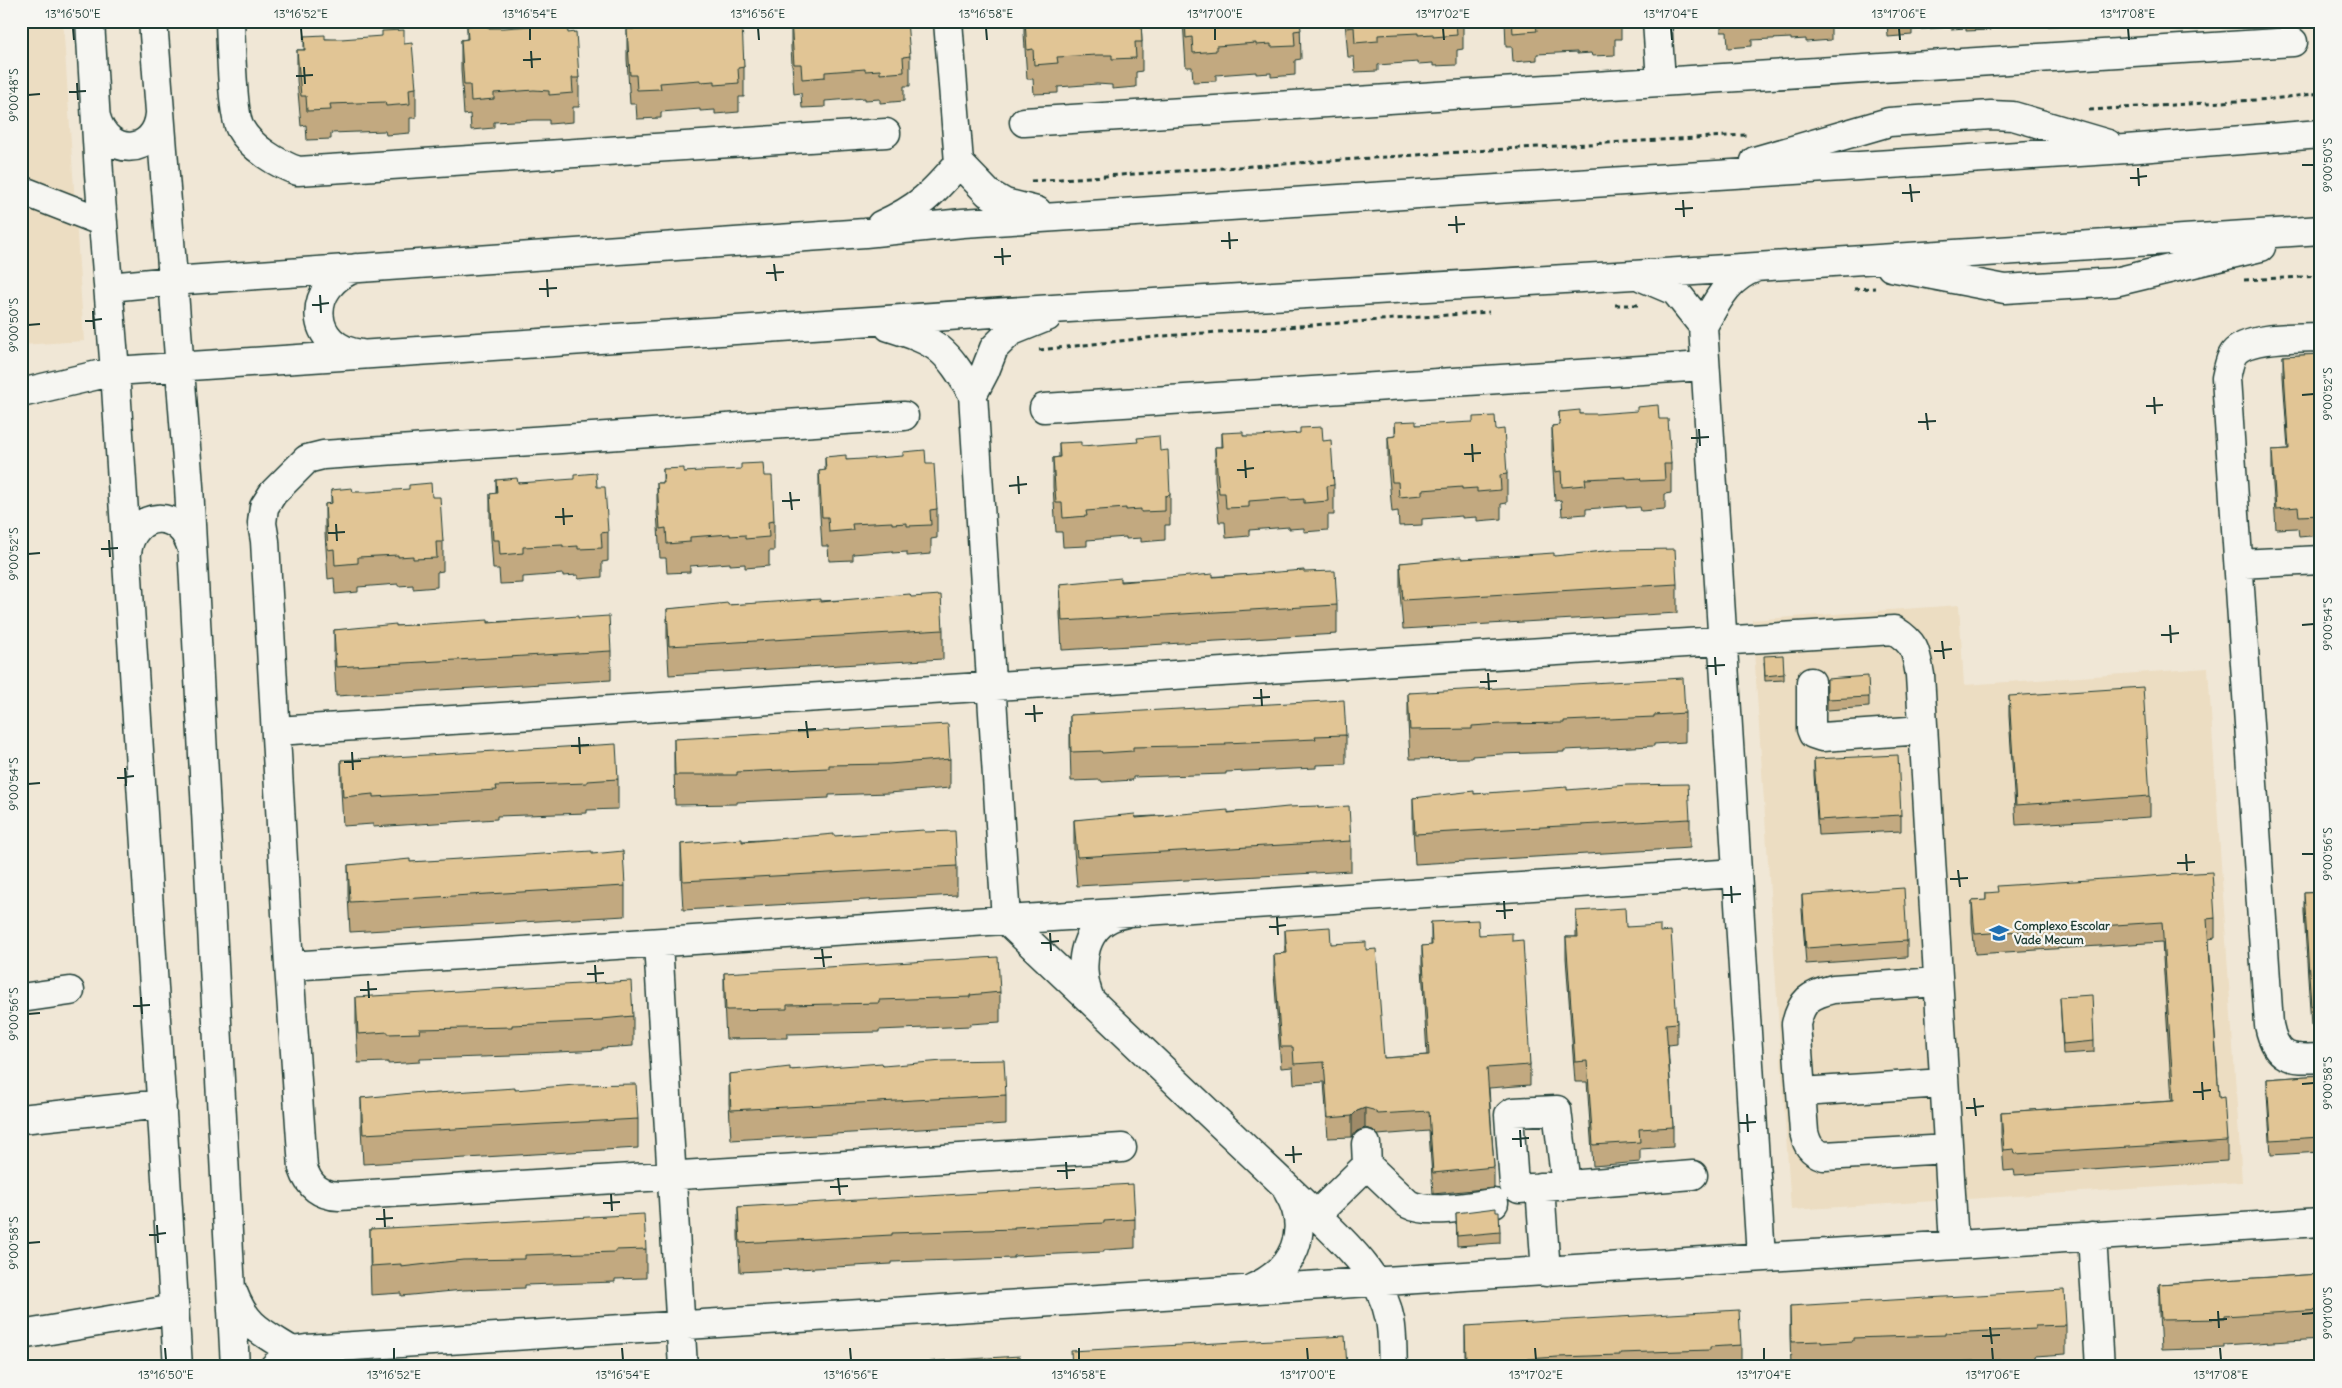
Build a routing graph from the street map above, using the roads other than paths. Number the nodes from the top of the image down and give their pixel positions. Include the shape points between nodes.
1 (90, 21) edge
2 (153, 21) edge
3 (230, 21) edge
4 (948, 21) edge
5 (1657, 21) edge
6 (2293, 42) dead end
7 (1661, 81) junction
8 (160, 114) junction
9 (96, 117) junction
10 (1024, 122) dead end
11 (886, 133) dead end
12 (2321, 134) edge
13 (2126, 149) junction
14 (959, 163) junction
15 (1705, 176) junction
16 (21, 190) edge
17 (1060, 217) junction
18 (103, 222) junction
19 (2321, 231) edge
20 (865, 233) junction
21 (1857, 260) junction
22 (1760, 267) junction
23 (357, 268) junction
24 (1633, 275) junction
25 (172, 281) junction
26 (109, 288) junction
27 (1068, 308) junction
28 (870, 322) junction
29 (1702, 326) junction
30 (2321, 337) edge
31 (365, 354) junction
32 (180, 366) junction
33 (1705, 366) junction
34 (115, 370) junction
35 (21, 393) edge
36 (972, 394) junction
37 (1044, 408) dead end
38 (904, 416) dead end
39 (192, 551) junction
40 (127, 555) junction
41 (2321, 560) edge
42 (2239, 564) junction
43 (1721, 639) junction
44 (1811, 682) dead end
45 (990, 685) junction
46 (1923, 730) junction
47 (276, 731) junction
48 (1737, 874) junction
49 (1126, 913) junction
50 (1006, 920) junction
51 (658, 943) junction
52 (289, 966) junction
53 (1938, 982) junction
54 (70, 991) dead end
55 (21, 998) edge
56 (1090, 998) junction
57 (2321, 1058) edge
58 (1944, 1084) junction
59 (1801, 1092) junction
60 (162, 1104) junction
61 (21, 1119) edge
62 (1122, 1148) dead end
63 (1948, 1149) junction
64 (1693, 1175) dead end
65 (672, 1176) junction
66 (1283, 1184) junction
67 (1494, 1203) dead end
68 (1316, 1215) junction
69 (2321, 1222) edge
70 (2092, 1236) junction
71 (1954, 1244) junction
72 (1761, 1257) junction
73 (1546, 1272) junction
74 (1376, 1282) junction
75 (231, 1287) junction
76 (1250, 1290) junction
77 (175, 1309) junction
78 (682, 1326) junction
79 (21, 1336) edge
80 (283, 1359) edge
81 (178, 1367) edge
82 (235, 1367) edge
83 (683, 1367) edge
84 (1393, 1367) edge
85 (2100, 1367) edge

1 - 9 street
2 - 8 street
3 - 11 street via 240,128 269,156 298,171
4 - 14 street
5 - 7 street
6 - 7 street
7 - 10 street
8 - 9 street via 154,134 136,146 125,147 106,138
8 - 25 street
9 - 18 street
12 - 13 street
13 - 15 street
13 - 15 street via 2013,116 1991,115 1889,122
14 - 17 street via 988,193 1005,203
14 - 20 street via 931,196 909,213
15 - 17 street
16 - 18 street
17 - 20 street
18 - 26 street
19 - 21 street
19 - 21 street via 2114,282 2004,289
20 - 23 street
21 - 22 street
22 - 24 street
22 - 29 street via 1742,273 1723,290
23 - 25 street
23 - 31 street via 332,280 324,293 320,321 336,346
24 - 27 street
24 - 29 street via 1675,291
25 - 26 street
25 - 32 street
26 - 34 street
27 - 28 street
27 - 36 street via 1010,332 994,348
28 - 31 street
28 - 36 street via 925,338 946,352
29 - 33 street
30 - 42 street via 2245,345 2234,352 2228,365 2226,378
31 - 32 street
32 - 34 street
32 - 39 street
33 - 37 street
33 - 43 street
34 - 35 street
34 - 40 street
36 - 45 street
38 - 47 street via 322,455 307,459 273,493 264,507 262,523
39 - 40 street via 184,530 172,522 158,519 148,521 132,533
39 - 75 street
40 - 60 street
41 - 42 street
42 - 57 street via 2269,1025 2278,1051 2288,1057
43 - 45 street via 1048,684
43 - 46 street via 1894,630 1911,641 1917,658
43 - 48 street
44 - 46 street via 1813,734
45 - 47 street
45 - 50 street
46 - 53 street
47 - 52 street
48 - 49 street
48 - 72 street
49 - 50 street
49 - 56 street via 1113,915 1102,922 1087,942 1083,969 1084,984
50 - 51 street
50 - 56 street
51 - 52 street
51 - 65 street
52 - 65 street via 302,1158 308,1181 318,1191 339,1196
53 - 58 street
53 - 59 street via 1833,989 1806,1000 1796,1024
54 - 55 street
56 - 66 street
58 - 59 street
58 - 63 street
59 - 63 street via 1806,1143 1814,1152 1824,1156
60 - 61 street
60 - 77 street
62 - 65 street
63 - 71 street
64 - 73 street via 1553,1186
65 - 78 street
66 - 68 street
66 - 76 street via 1295,1203 1299,1225 1296,1247 1285,1266 1269,1282
67 - 68 street via 1428,1210 1415,1208 1366,1154
68 - 74 street via 1363,1263
69 - 70 street
70 - 71 street
70 - 85 street
71 - 72 street
72 - 73 street
73 - 74 street
74 - 76 street
74 - 84 street via 1390,1321
75 - 80 street via 239,1308
75 - 82 street
76 - 78 street
77 - 79 street
77 - 81 street
78 - 80 street
78 - 83 street

